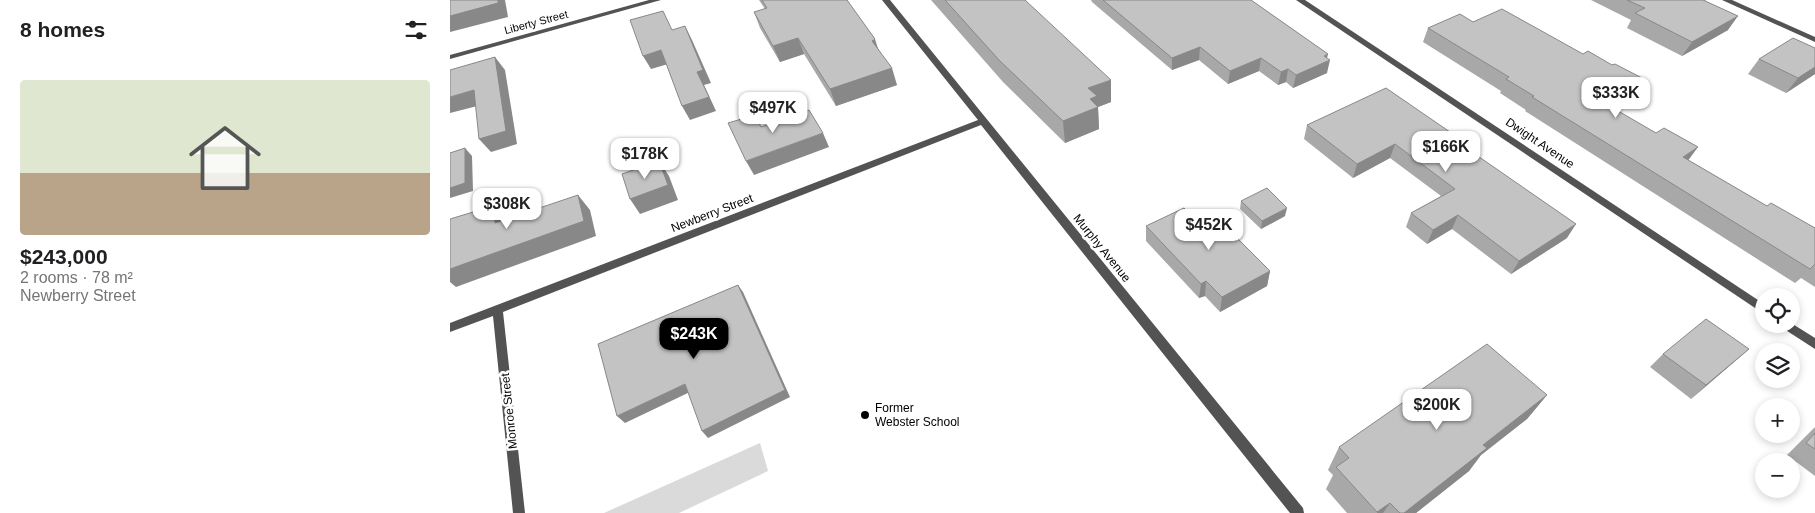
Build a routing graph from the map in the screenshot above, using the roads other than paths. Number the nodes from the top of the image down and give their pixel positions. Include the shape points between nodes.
1 (657, 0) edge
2 (886, 0) edge
3 (1300, 0) edge
4 (1726, 0) edge
5 (1815, 40) edge
6 (450, 57) edge
7 (983, 121) junction
8 (1755, 304) edge
9 (498, 310) junction
10 (450, 328) edge
11 (1798, 333) edge
12 (1815, 344) edge
13 (519, 513) edge
14 (1298, 513) edge

1 - 6 street, Liberty Street
2 - 7 street, Murphy Avenue
3 - 8 street, Dwight Avenue
4 - 5 street
7 - 9 street, Newberry Street
7 - 14 street, Murphy Avenue
9 - 10 street, Newberry Street
9 - 13 street, Monroe Street
11 - 12 street

